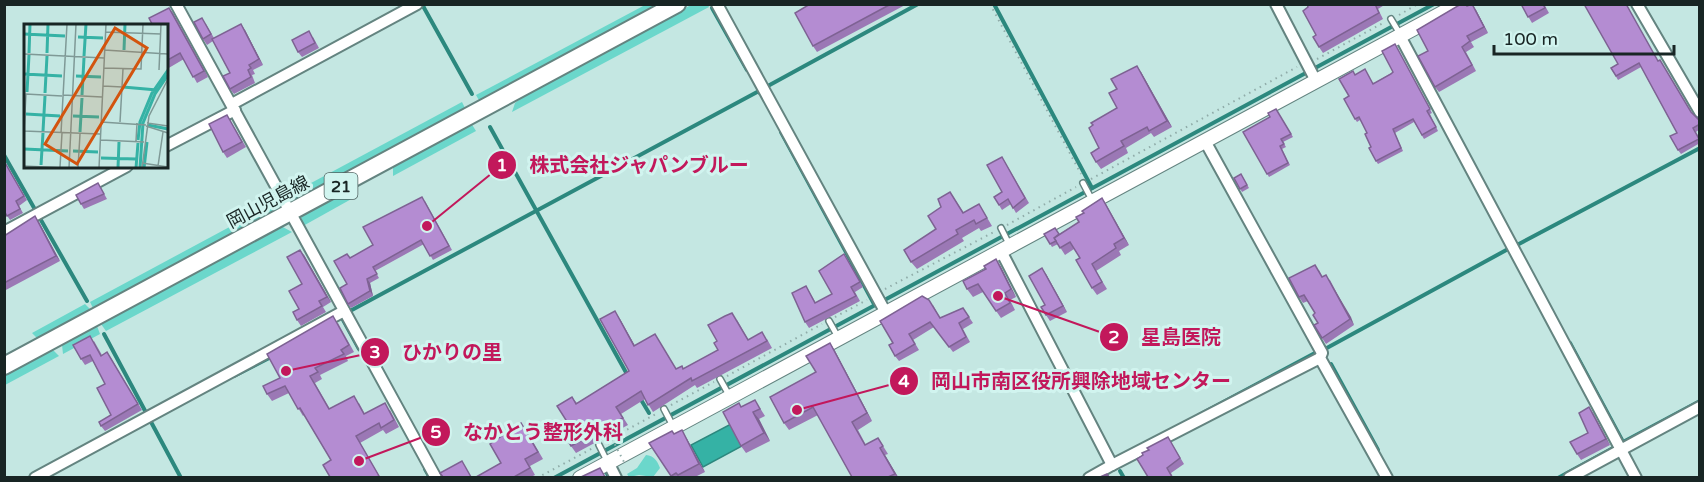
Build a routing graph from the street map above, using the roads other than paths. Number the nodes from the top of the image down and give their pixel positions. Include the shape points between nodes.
1 (176, 4) edge
2 (417, 4) edge
3 (677, 4) edge
4 (717, 4) edge
5 (1276, 4) edge
6 (1459, 4) edge
7 (1637, 4) edge
8 (1392, 20) road end
9 (1399, 33) junction
10 (1310, 70) junction
11 (233, 107) junction
12 (1700, 112) edge
13 (1205, 141) junction
14 (168, 145) edge
15 (123, 168) edge
16 (1083, 185) road end
17 (1091, 198) junction
18 (289, 213) junction
19 (1001, 230) road end
20 (4, 232) edge
21 (1006, 245) junction
22 (882, 302) junction
23 (344, 311) junction
24 (829, 322) road end
25 (836, 335) junction
26 (1320, 358) junction
27 (4, 366) edge
28 (721, 380) road end
29 (728, 393) junction
30 (1700, 407) edge
31 (664, 410) road end
32 (672, 423) junction
33 (599, 446) road end
34 (1621, 450) junction
35 (606, 459) junction
36 (1112, 465) junction
37 (35, 477) edge
38 (436, 477) edge
39 (580, 477) edge
40 (616, 477) edge
41 (1089, 477) edge
42 (1387, 477) edge
43 (1569, 477) edge
44 (1636, 477) edge

1 - 11 street
2 - 11 street
3 - 18 main road, 岡山児島線 / 21
4 - 22 street
5 - 10 street
6 - 9 street
7 - 12 street
8 - 9 lane
9 - 10 street
9 - 34 street
10 - 13 street
11 - 14 street
11 - 18 street
13 - 17 street
13 - 26 street via 1322,353
15 - 20 street
16 - 17 lane
17 - 21 street
18 - 23 street
18 - 27 main road, 岡山児島線 / 21
19 - 21 lane
21 - 22 street
21 - 36 street
22 - 25 street
23 - 37 street
23 - 38 street
24 - 25 lane
25 - 29 street
26 - 36 street
26 - 42 street
28 - 29 lane
29 - 32 street
30 - 34 street
31 - 32 lane
32 - 35 street
33 - 35 lane
34 - 43 street
34 - 44 street
35 - 39 street
35 - 40 street
36 - 41 street

